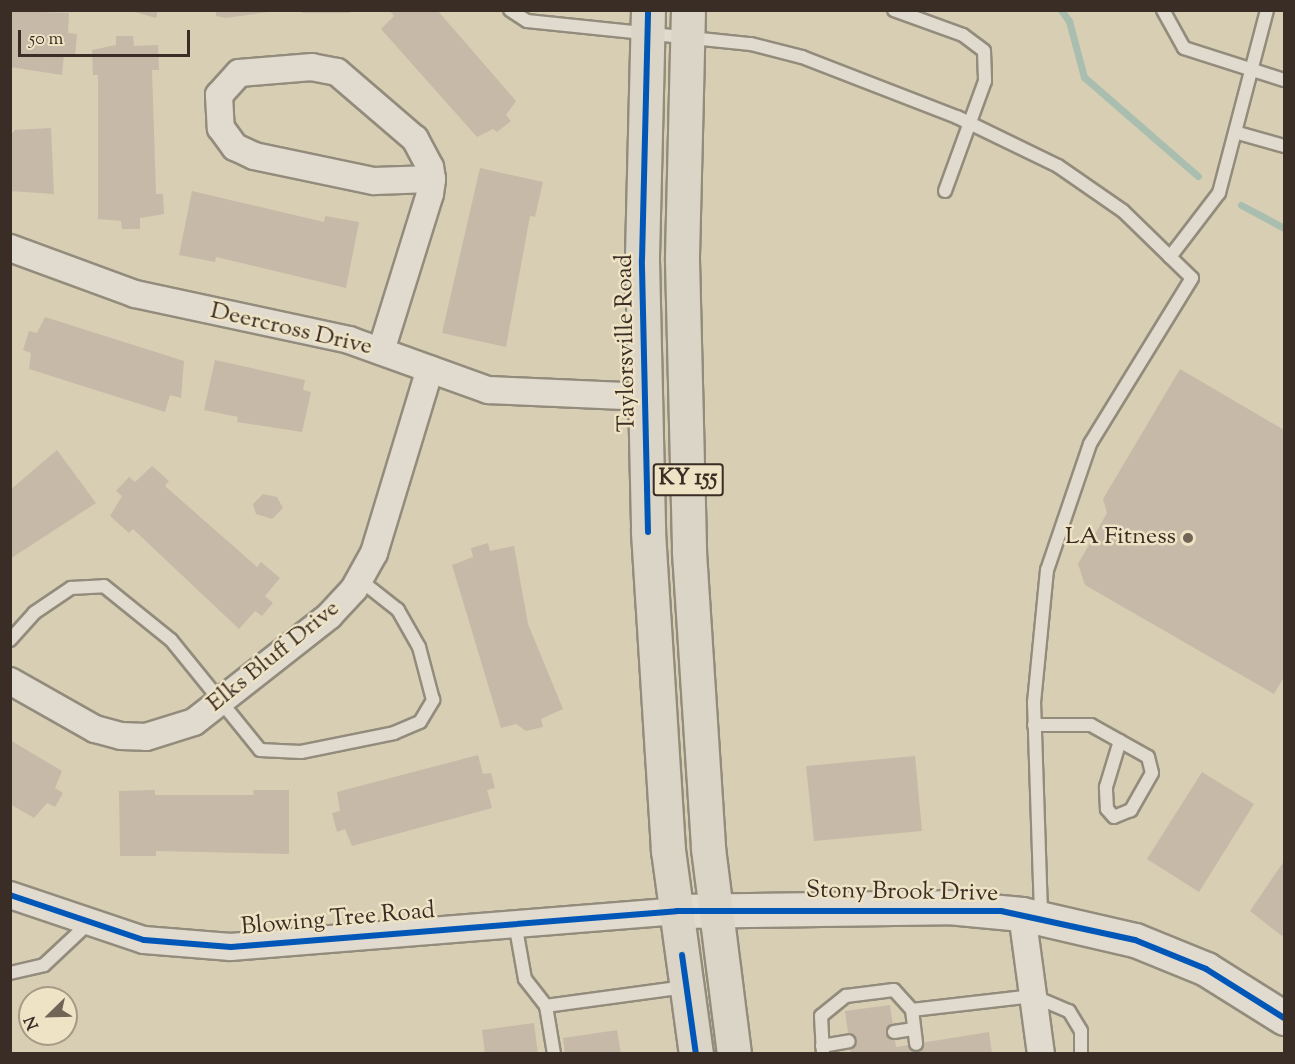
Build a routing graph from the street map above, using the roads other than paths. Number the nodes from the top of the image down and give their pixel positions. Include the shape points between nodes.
1 (510, 10) edge
2 (894, 10) edge
3 (1163, 10) edge
4 (1266, 10) edge
5 (648, 22) edge
6 (687, 23) edge
7 (1253, 70) junction
8 (1284, 80) edge
9 (970, 122) junction
10 (1238, 133) junction
11 (1284, 146) edge
12 (432, 179) junction
13 (945, 191) dead end
14 (10, 248) edge
15 (1170, 257) junction
16 (381, 351) junction
17 (430, 369) junction
18 (647, 397) junction
19 (360, 579) junction
20 (10, 640) edge
21 (10, 681) edge
22 (220, 702) junction
23 (1034, 725) junction
24 (1120, 741) junction
25 (10, 895) edge
26 (677, 911) junction
27 (714, 913) junction
28 (1031, 916) junction
29 (90, 922) junction
30 (515, 923) junction
31 (10, 973) edge
32 (686, 987) junction
33 (1033, 996) junction
34 (546, 1006) junction
35 (912, 1010) junction
36 (1284, 1018) edge
37 (914, 1029) junction
38 (894, 1032) dead end
39 (849, 1041) dead end
40 (916, 1044) dead end
41 (823, 1050) edge
42 (554, 1053) edge
43 (696, 1053) edge
44 (734, 1053) edge
45 (1041, 1053) edge
46 (1081, 1053) edge

1 - 5 lane via 526,21
2 - 9 lane via 963,34 984,51 985,81
3 - 7 lane via 1184,48
4 - 7 lane
5 - 6 lane
5 - 18 main road, Taylorsville Road / KY 155 via 642,260
6 - 9 lane via 802,57
6 - 27 main road, KY 155 via 682,260 689,552
7 - 8 lane
7 - 10 lane
9 - 13 lane
9 - 15 lane via 1058,166 1123,212
10 - 11 lane
10 - 15 lane via 1219,193
12 - 12 street via 404,126 337,72 312,67 239,73 219,95 222,128 235,147 254,156 374,181
12 - 16 street
14 - 16 street, Deercross Drive via 135,294
15 - 23 lane via 1192,278 1090,444 1068,498 1047,570
16 - 17 street, Deercross Drive
17 - 18 street, Deercross Drive via 488,390
17 - 19 street, Elks Bluff Drive via 374,554
18 - 26 main road, Taylorsville Road / KY 155 via 657,709
19 - 22 street, Elks Bluff Drive via 329,616
19 - 22 lane via 398,610 419,646 433,700 420,722 394,733 280,754 260,750
20 - 22 lane via 34,613 71,588 104,586 171,640
21 - 22 street, Elks Bluff Drive via 94,729 121,736 171,732
23 - 24 lane via 1091,724
23 - 28 lane
24 - 24 lane via 1148,758 1152,773 1131,810 1114,817 1107,809 1106,787
25 - 29 street, Blowing Tree Road
26 - 27 street, Stony Brook Drive
26 - 30 street, Blowing Tree Road
26 - 32 main road, Taylorsville Road / KY 155
27 - 28 street, Stony Brook Drive via 948,907
27 - 44 main road, KY 155
28 - 33 street
28 - 36 street, Stony Brook Drive via 1145,944 1206,969
29 - 30 street, Blowing Tree Road via 144,940 231,947
29 - 31 lane via 44,965
30 - 34 lane via 525,979
32 - 34 lane
32 - 43 main road, Taylorsville Road / KY 155
33 - 35 lane
33 - 45 street
33 - 46 lane via 1069,1011 1081,1031
34 - 42 lane
35 - 37 lane
35 - 41 lane via 894,990 846,996 820,1016
37 - 38 lane
37 - 40 lane
39 - 41 lane

